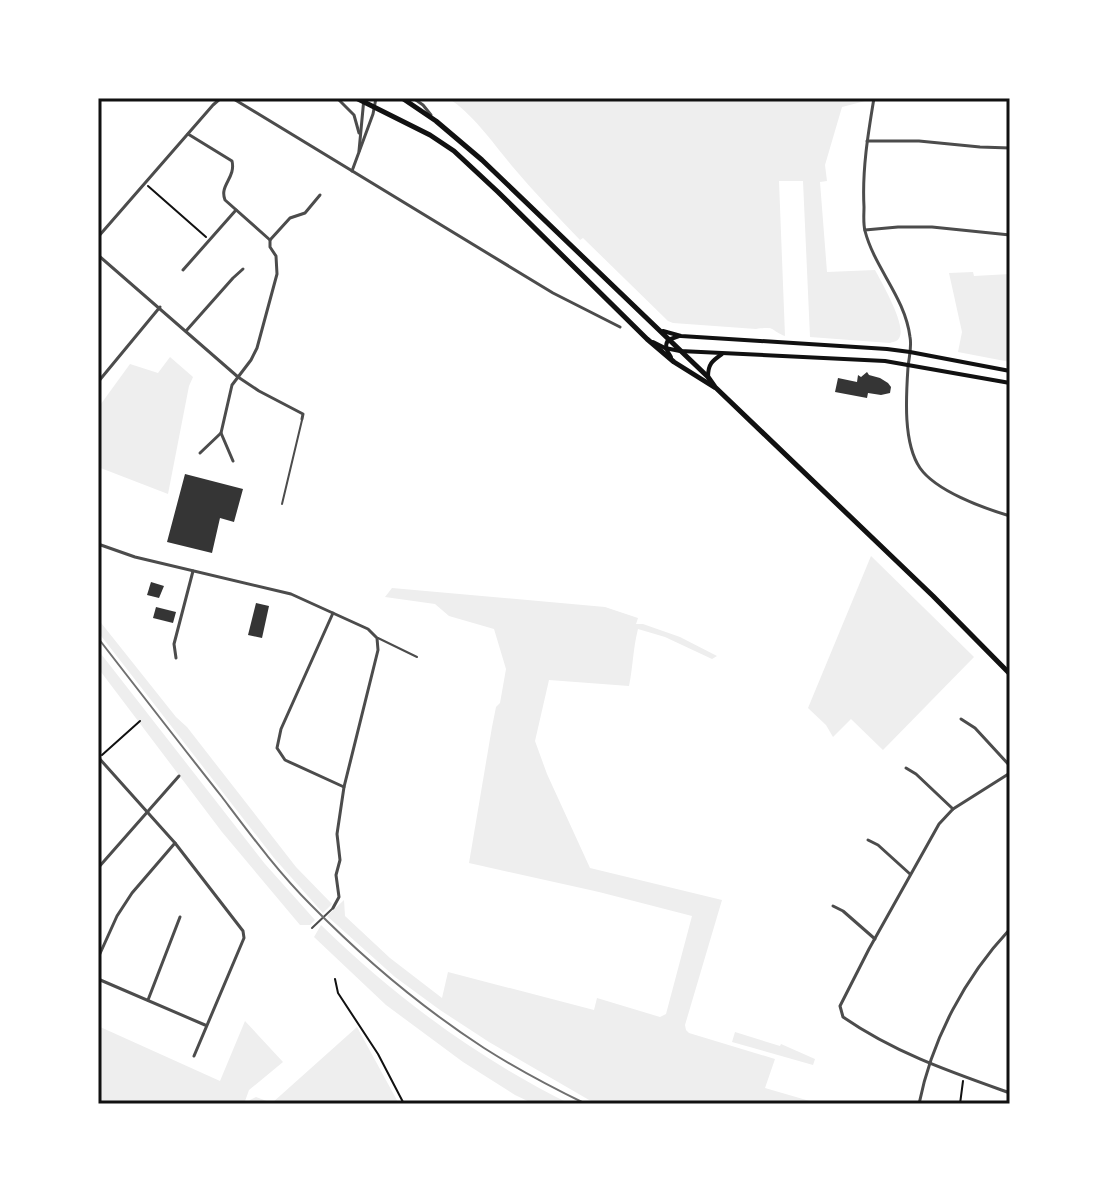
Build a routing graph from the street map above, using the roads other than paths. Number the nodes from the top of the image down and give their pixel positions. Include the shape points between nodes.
1 (221, 98) edge
2 (232, 98) edge
3 (337, 98) edge
4 (356, 98) edge
5 (376, 98) edge
6 (402, 98) edge
7 (413, 98) edge
8 (874, 98) edge
9 (364, 100) edge
10 (375, 107) junction
11 (436, 121) junction
12 (188, 134) junction
13 (360, 136) junction
14 (867, 141) junction
15 (1010, 148) edge
16 (359, 155) junction
17 (352, 171) junction
18 (320, 195) dead end
19 (236, 210) junction
20 (865, 230) junction
21 (1010, 235) edge
22 (98, 237) edge
23 (270, 240) junction
24 (98, 255) edge
25 (243, 269) dead end
26 (183, 270) dead end
27 (160, 307) junction
28 (620, 327) dead end
29 (655, 327) junction
30 (186, 331) junction
31 (681, 336) junction
32 (647, 339) junction
33 (668, 340) junction
34 (665, 348) junction
35 (680, 351) junction
36 (910, 352) junction
37 (722, 353) junction
38 (674, 362) junction
39 (908, 365) junction
40 (1010, 371) edge
41 (238, 377) junction
42 (708, 377) junction
43 (98, 382) edge
44 (1010, 383) edge
45 (715, 387) junction
46 (302, 419) joint
47 (221, 433) junction
48 (200, 453) dead end
49 (233, 461) dead end
50 (282, 504) dead end
51 (1010, 516) edge
52 (98, 544) edge
53 (193, 571) junction
54 (333, 613) junction
55 (377, 638) junction
56 (417, 657) dead end
57 (176, 658) dead end
58 (1010, 673) edge
59 (961, 719) dead end
60 (98, 757) edge
61 (1010, 766) edge
62 (906, 768) dead end
63 (1010, 773) edge
64 (179, 776) dead end
65 (344, 787) junction
66 (953, 809) junction
67 (147, 811) junction
68 (868, 840) dead end
69 (175, 843) junction
70 (98, 868) edge
71 (910, 874) junction
72 (833, 906) dead end
73 (333, 908) joint
74 (180, 917) dead end
75 (312, 928) dead end
76 (1010, 929) edge
77 (875, 939) junction
78 (98, 958) edge
79 (98, 979) edge
80 (148, 1000) junction
81 (205, 1025) junction
82 (194, 1056) dead end
83 (930, 1063) junction
84 (1010, 1093) edge
85 (919, 1104) edge

1 - 12 street
2 - 17 street
3 - 13 street via 354,115
4 - 9 main road
5 - 10 street
6 - 11 main road
7 - 11 street
8 - 14 street
9 - 10 main road
9 - 13 street
10 - 16 street
10 - 32 main road via 454,151
11 - 29 main road
12 - 19 street via 232,161 233,173 222,195
12 - 22 street
13 - 16 street
14 - 15 street
14 - 20 street
16 - 17 street
17 - 28 street via 553,293
18 - 23 street
19 - 23 street
19 - 26 street
20 - 21 street via 932,227
20 - 36 street via 904,310
23 - 41 street via 277,274 257,348
24 - 27 street
25 - 30 street
27 - 30 street
27 - 43 street
29 - 31 main road
29 - 33 main road
30 - 41 street
31 - 33 main road
31 - 36 main road
32 - 34 main road
32 - 38 main road
33 - 34 main road
33 - 35 main road
34 - 35 main road
34 - 38 main road
35 - 37 main road
35 - 42 main road
36 - 39 street
36 - 40 main road
37 - 39 main road
37 - 42 main road via 711,361
38 - 45 main road
39 - 44 main road
39 - 51 street via 908,433 922,470 954,493
41 - 46 street via 303,414
41 - 47 street
42 - 45 main road
45 - 58 main road
46 - 50 lane
47 - 48 street
47 - 49 street
52 - 53 street
53 - 54 street via 291,594
53 - 57 street via 174,644
54 - 55 street
54 - 65 street via 277,748 285,760
55 - 56 lane
55 - 65 street
59 - 61 street
60 - 67 street
62 - 66 street
63 - 66 street
64 - 67 street
65 - 73 street via 337,834 339,897
66 - 71 street
67 - 69 street
67 - 70 street
68 - 71 street
69 - 78 street via 132,893
69 - 81 street via 243,931
71 - 77 street
72 - 77 street
73 - 75 lane
74 - 80 street
76 - 83 street via 960,996
77 - 83 street via 842,998 843,1017
79 - 80 street
80 - 81 street
81 - 82 street
83 - 84 street
83 - 85 street

